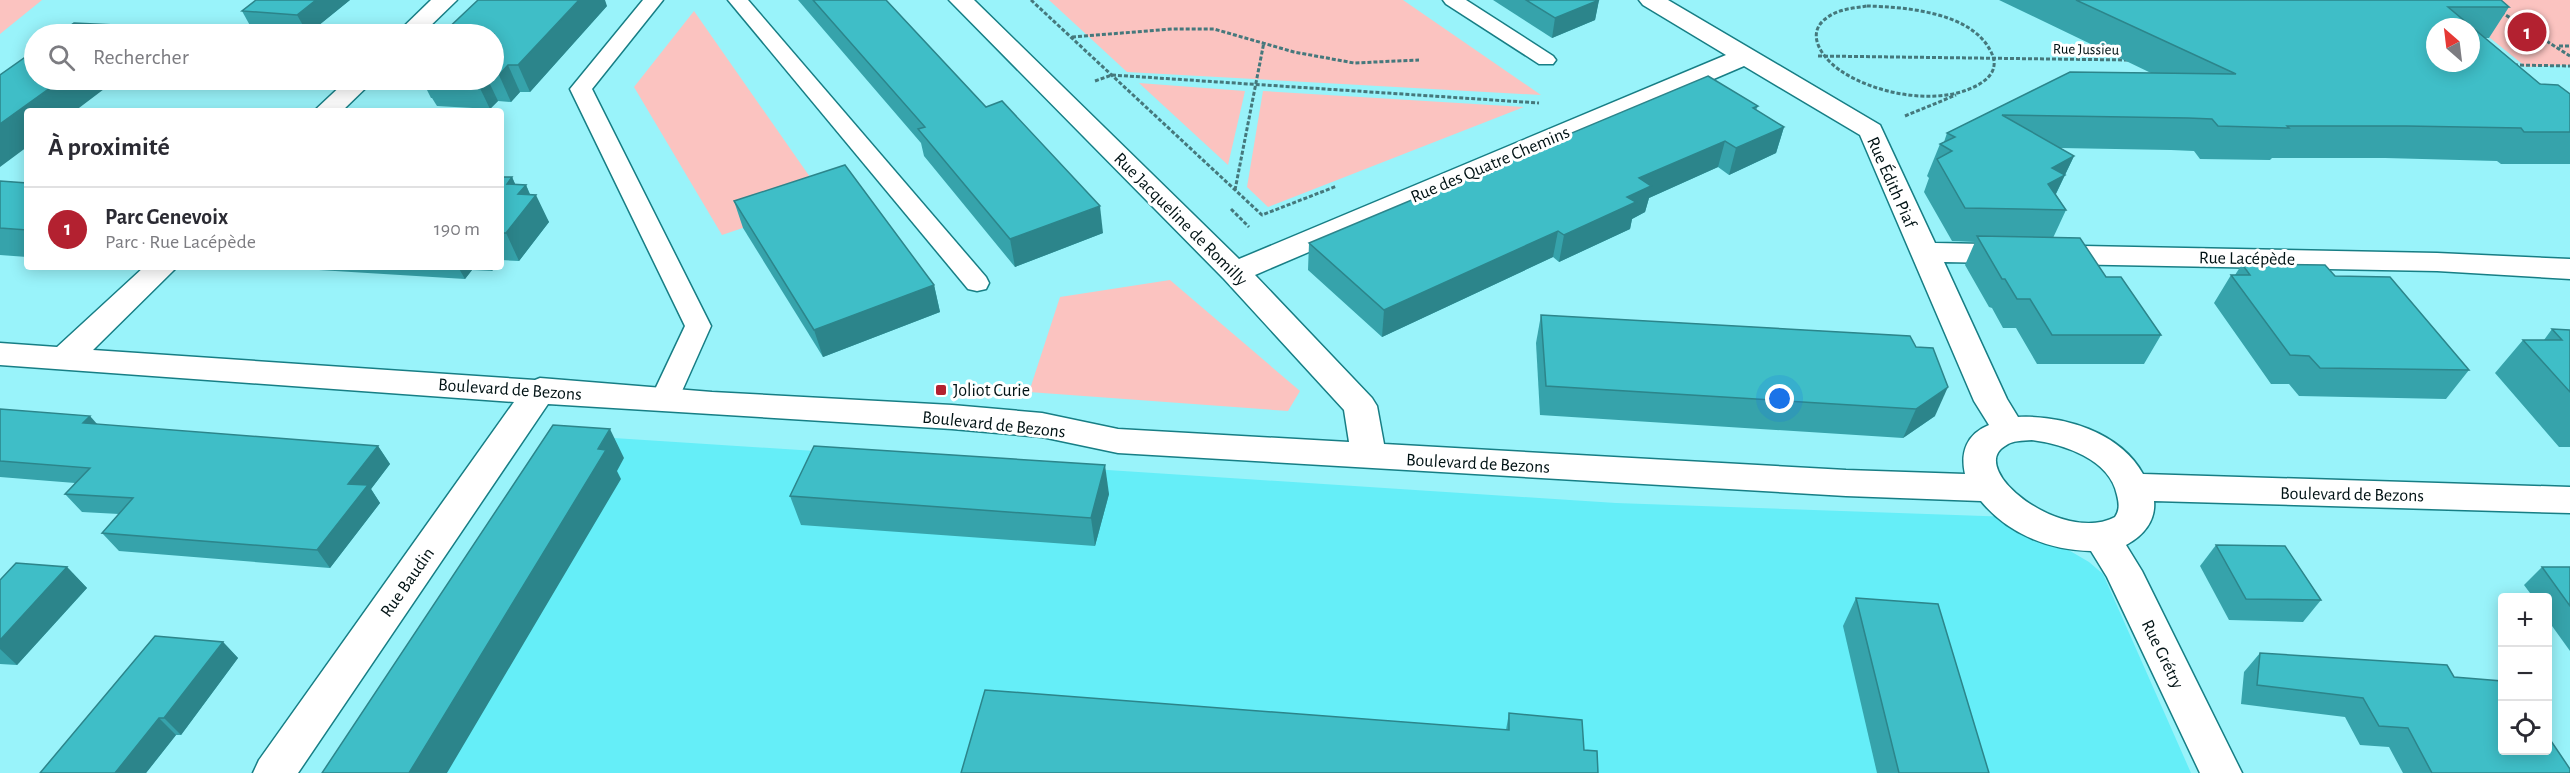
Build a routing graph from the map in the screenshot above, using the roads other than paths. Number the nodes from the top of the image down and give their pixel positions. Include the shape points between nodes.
1 (445, 0) edge
2 (653, 0) edge
3 (738, 0) edge
4 (961, 0) edge
5 (1453, 0) edge
6 (1651, 0) edge
7 (419, 24) edge
8 (1746, 56) junction
9 (1545, 60) dead end
10 (350, 90) edge
11 (330, 108) edge
12 (1924, 252) junction
13 (2570, 269) edge
14 (159, 270) edge
15 (1235, 272) junction
16 (977, 283) dead end
17 (0, 354) edge
18 (64, 359) junction
19 (540, 390) junction
20 (664, 400) junction
21 (2009, 430) junction
22 (1369, 456) junction
23 (2135, 487) junction
24 (1988, 488) junction
25 (2570, 500) edge
26 (2102, 537) junction
27 (274, 773) edge
28 (2221, 773) edge

1 - 7 street
2 - 20 lane via 580,89 698,326
3 - 16 lane
4 - 15 street, Rue Jacqueline de Romilly
5 - 9 lane
6 - 8 street, Rue Édith Piaf
8 - 12 street, Rue Édith Piaf via 1871,131
8 - 15 street, Rue des Quatre Chemins
10 - 11 street
12 - 13 street, Rue Lacépède via 2437,262
12 - 21 street, Rue Édith Piaf via 1991,401
14 - 18 street
15 - 22 street, Rue Jacqueline de Romilly via 1360,406
17 - 18 street, Boulevard de Bezons
18 - 19 street, Boulevard de Bezons
19 - 20 street, Boulevard de Bezons
19 - 27 street, Rue Baudin
20 - 22 street, Boulevard de Bezons via 964,418 1042,425 1118,441
21 - 23 street via 2057,431 2081,440 2123,469
21 - 24 street via 1984,446 1980,472
22 - 24 street, Boulevard de Bezons
23 - 25 street, Boulevard de Bezons
23 - 26 street via 2138,501 2130,524
24 - 26 street via 2025,520 2078,537
26 - 28 street, Rue Grétry via 2123,571

